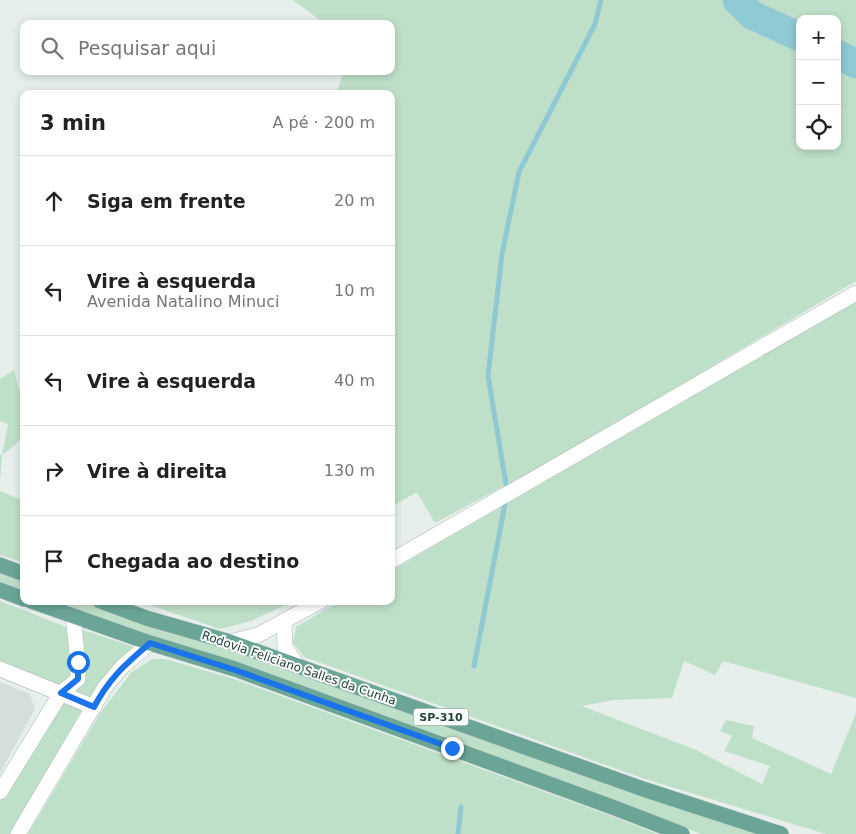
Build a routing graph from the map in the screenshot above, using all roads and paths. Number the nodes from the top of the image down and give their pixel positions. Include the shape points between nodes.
1 (856, 293) edge
2 (395, 559) edge
3 (0, 565) edge
4 (20, 572) edge
5 (0, 590) edge
6 (20, 597) edge
7 (42, 605) edge
8 (111, 605) edge
9 (314, 605) edge
10 (73, 616) junction
11 (284, 622) junction
12 (230, 642) junction
13 (150, 643) junction
14 (298, 666) junction
15 (0, 669) edge
16 (61, 693) junction
17 (94, 707) junction
18 (0, 792) edge
19 (18, 834) edge
20 (682, 834) edge
21 (781, 834) edge

1 - 2 street
3 - 4 main road
5 - 6 main road
7 - 10 main road, Rodovia Feliciano Salles da Cunha / SP-310
8 - 12 main road, Rodovia Feliciano Salles da Cunha / SP-310
9 - 11 street
10 - 13 main road, Rodovia Feliciano Salles da Cunha / SP-310
10 - 16 street via 78,679
11 - 12 street via 258,636
11 - 14 street via 285,647
12 - 14 main road, Rodovia Feliciano Salles da Cunha / SP-310
13 - 17 street via 122,667
13 - 20 main road, Rodovia Feliciano Salles da Cunha / SP-310 via 235,670
14 - 21 main road, Rodovia Feliciano Salles da Cunha / SP-310 via 642,789
15 - 16 street
16 - 17 street
16 - 18 street
17 - 19 street

